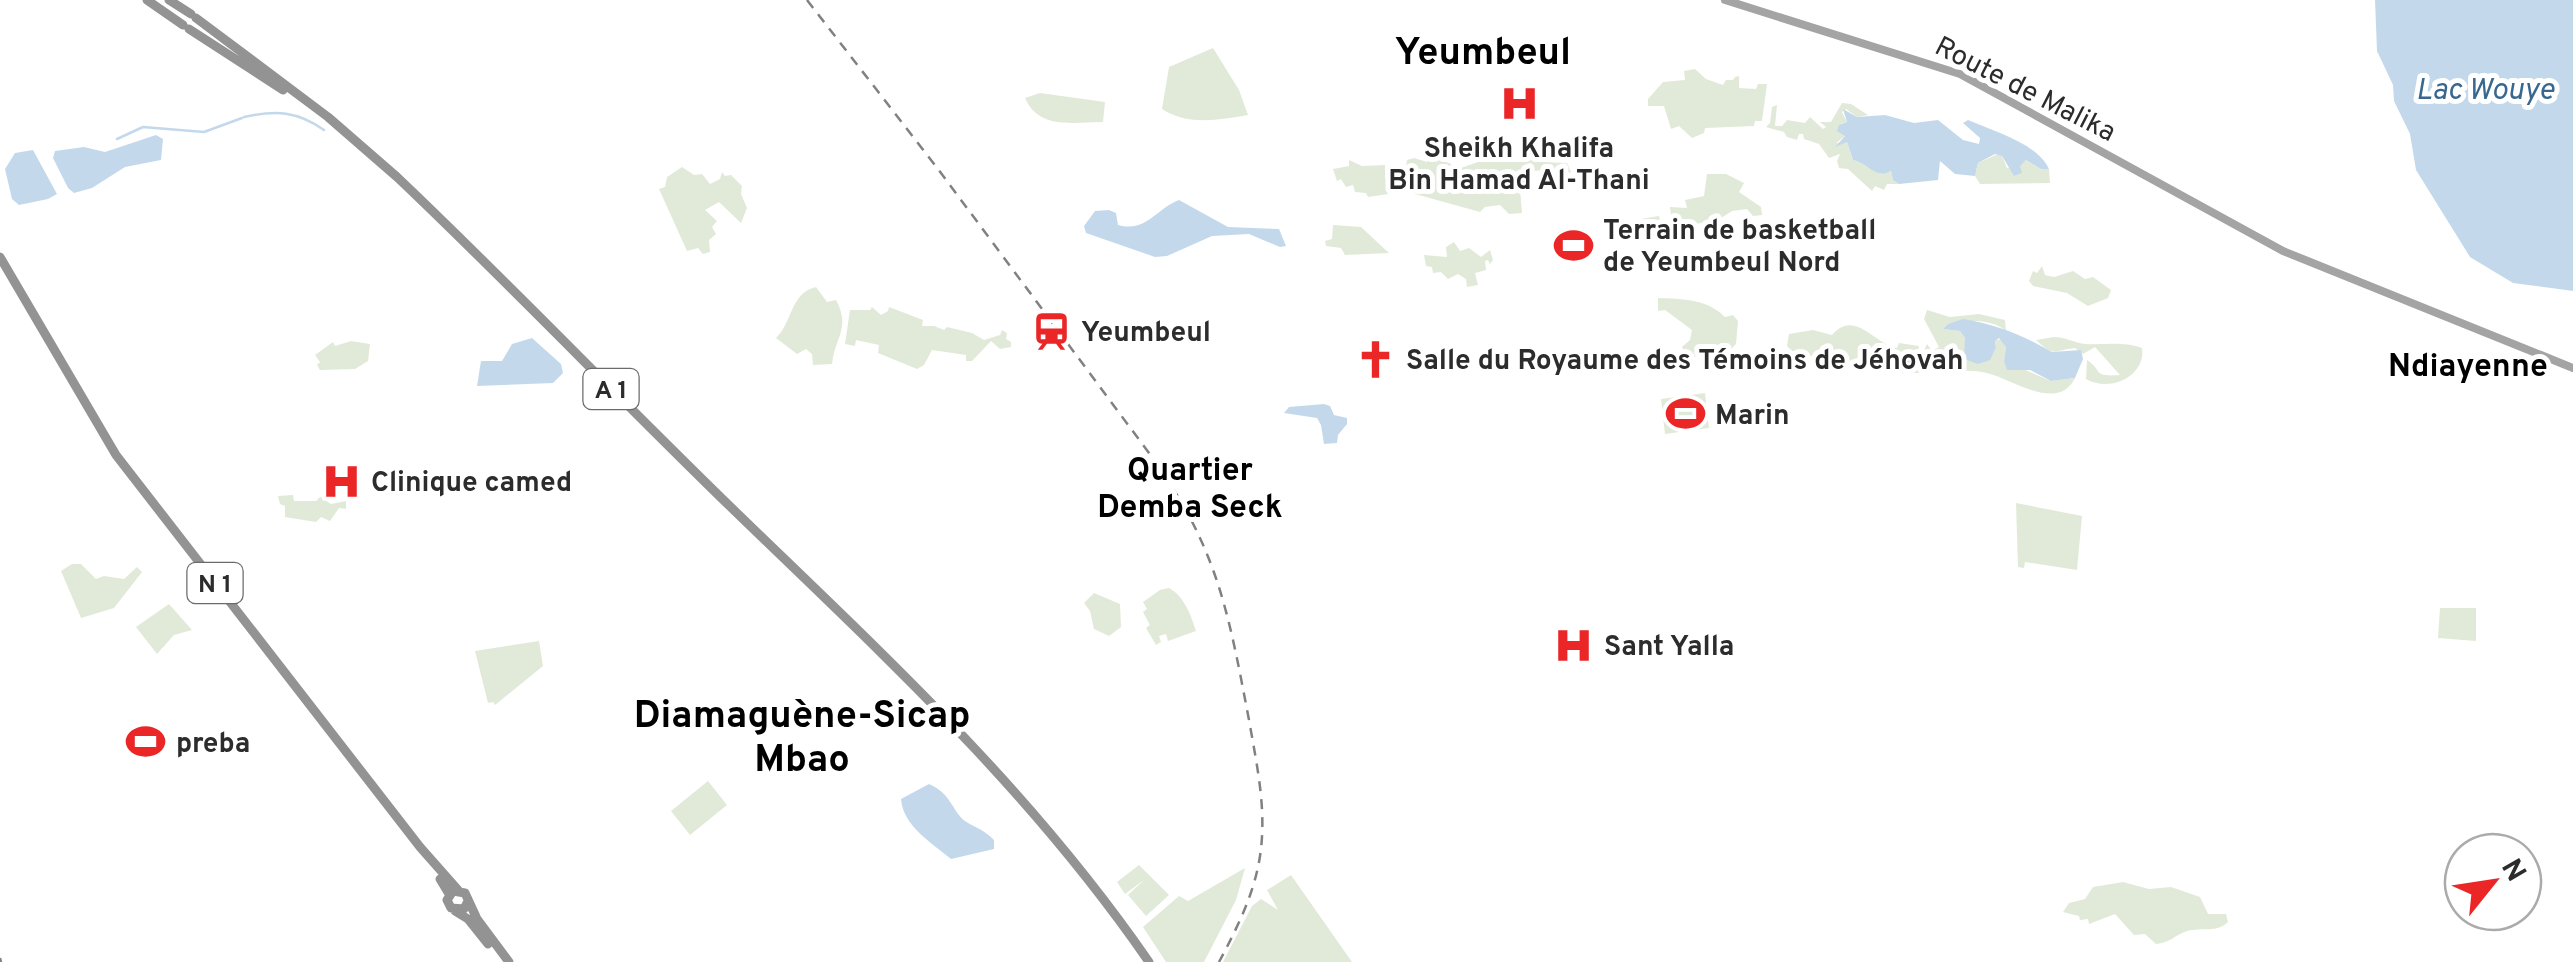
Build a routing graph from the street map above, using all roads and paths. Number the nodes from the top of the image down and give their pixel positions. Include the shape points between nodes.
1 (147, 0) edge
2 (169, 0) edge
3 (1726, 0) edge
4 (1735, 0) edge
5 (2290, 253) junction
6 (0, 261) edge
7 (2573, 368) edge
8 (1082, 874) junction
9 (453, 892) junction
10 (468, 901) junction
11 (455, 911) junction
12 (505, 962) edge
13 (1146, 962) edge

1 - 8 highway, A 1 via 314,112 411,195 928,704
2 - 8 highway, A 1 via 328,117 418,196 964,734
3 - 5 main road, Route de Malika via 1960,74
4 - 5 main road, Route de Malika via 1961,71
5 - 7 main road, Route de Malika
6 - 9 highway, N 1 via 142,491
6 - 9 highway, N 1 via 100,441
8 - 13 highway, A 1
9 - 10 highway, N 1
9 - 11 highway, N 1 via 448,903
10 - 11 highway
10 - 12 highway, N 1
11 - 12 highway, N 1

